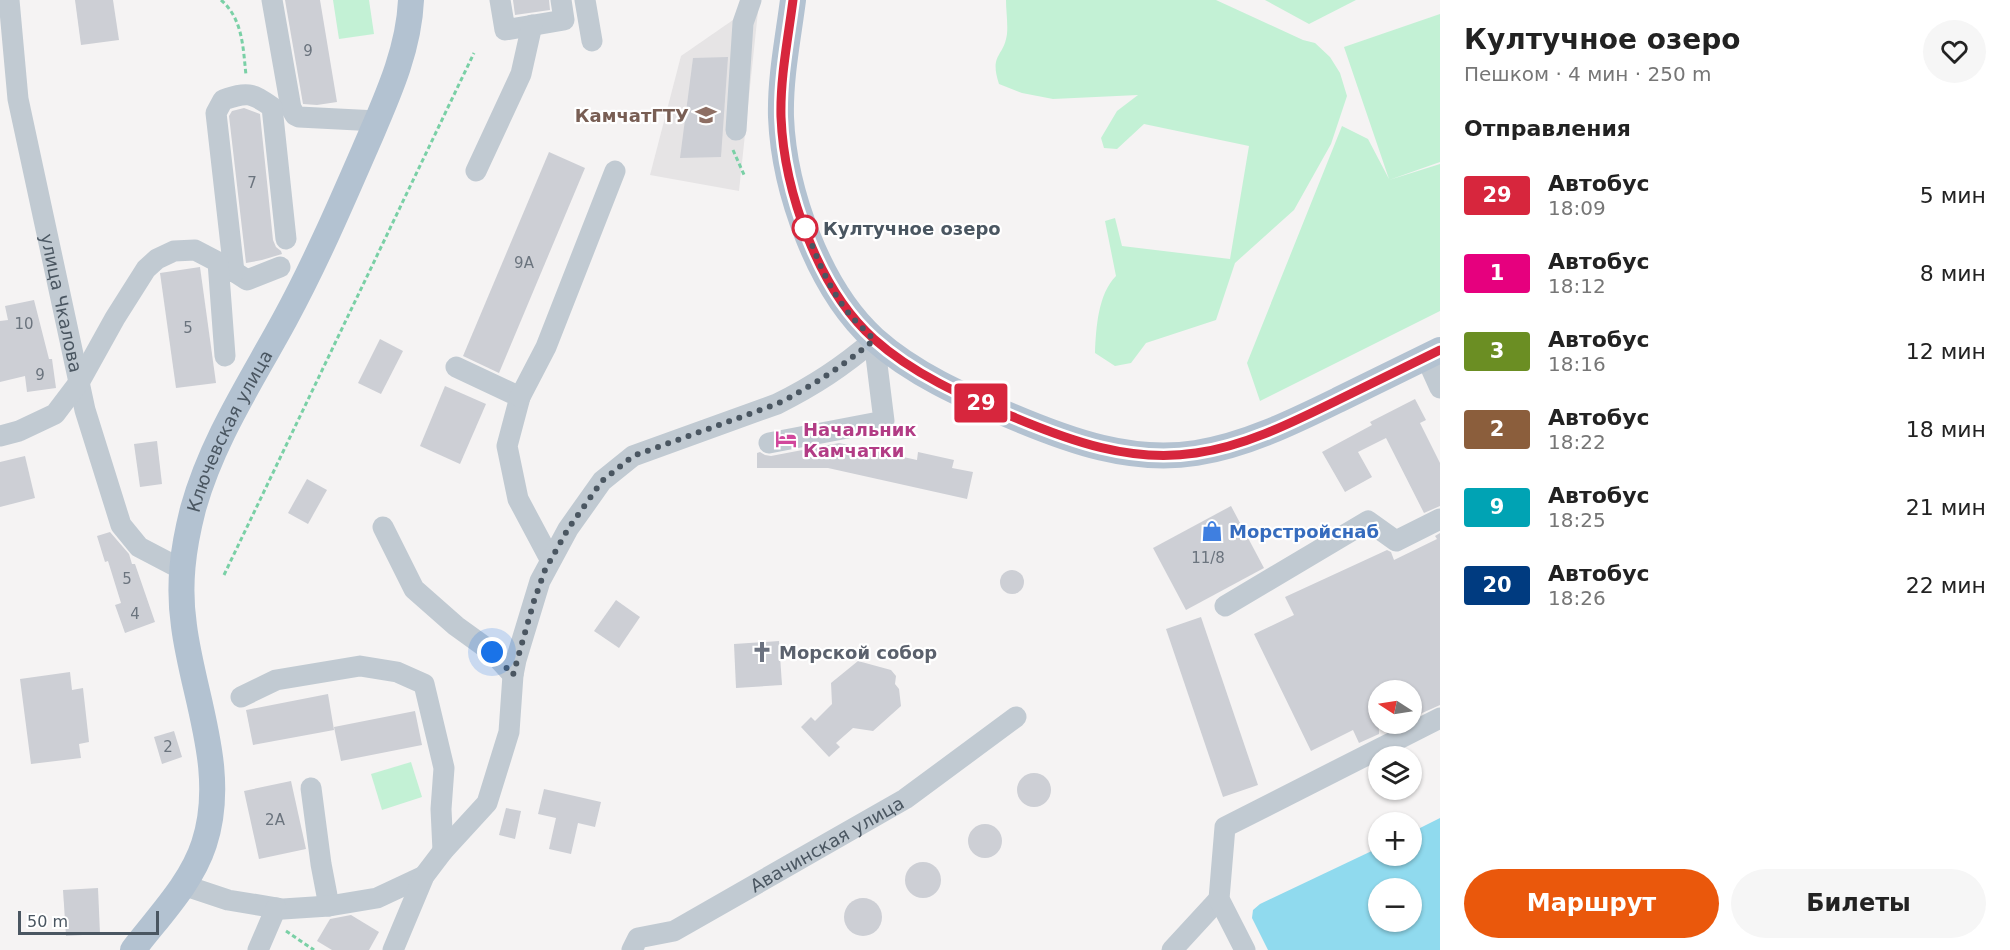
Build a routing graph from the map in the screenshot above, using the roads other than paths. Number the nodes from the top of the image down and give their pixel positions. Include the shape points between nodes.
1 (9, 0) edge
2 (272, 0) edge
3 (411, 0) edge
4 (500, 0) edge
5 (561, 0) edge
6 (585, 0) edge
7 (751, 0) edge
8 (793, 0) edge
9 (532, 25) junction
10 (592, 41) dead end
11 (0, 87) edge
12 (18, 99) junction
13 (377, 121) junction
14 (730, 139) road end
15 (476, 171) dead end
16 (615, 171) dead end
17 (286, 239) dead end
18 (226, 267) junction
19 (280, 267) dead end
20 (874, 340) junction
21 (1433, 353) edge
22 (225, 356) dead end
23 (456, 367) dead end
24 (80, 381) junction
25 (1440, 388) edge
26 (520, 398) junction
27 (0, 436) edge
28 (769, 442) dead end
29 (1440, 519) edge
30 (383, 527) dead end
31 (550, 559) junction
32 (181, 569) junction
33 (1225, 606) dead end
34 (513, 675) junction
35 (241, 697) dead end
36 (1016, 717) dead end
37 (1440, 718) edge
38 (311, 788) dead end
39 (443, 851) junction
40 (424, 876) junction
41 (183, 885) junction
42 (1219, 899) junction
43 (329, 906) junction
44 (276, 908) junction
45 (133, 950) edge
46 (258, 950) edge
47 (393, 950) edge
48 (632, 950) edge
49 (1172, 950) edge
50 (1245, 950) edge

1 - 12 street, улица Чкалова
2 - 13 street via 295,115
3 - 13 main road, Ключевская улица via 403,50
4 - 9 street via 505,30
5 - 9 street via 564,20
6 - 10 street
7 - 14 street via 743,23
8 - 20 main road via 781,105 790,176 812,246 834,291
9 - 15 street via 520,74
11 - 12 street
12 - 24 street, улица Чкалова
13 - 32 main road, Ключевская улица via 321,250 216,447 194,505
16 - 26 street via 546,347
17 - 18 street via 272,107 257,96 244,93 223,100 216,113
18 - 19 street via 247,280
18 - 22 street
18 - 24 street via 195,250 174,251 157,259 146,269 115,318
20 - 21 main road via 934,381 1032,425 1102,448 1161,456 1207,451 1263,434
20 - 28 street via 884,421
20 - 31 street via 818,383 777,404 633,456 602,481
21 - 25 street
23 - 26 street
24 - 27 street via 55,414
24 - 32 street, улица Чкалова via 85,410 121,525 139,547
26 - 31 street via 507,446 518,499
29 - 33 street via 1396,541 1368,521
30 - 34 street via 414,589 492,652
31 - 34 street
32 - 41 main road, Ключевская улица via 184,625 206,732 212,791 204,844
34 - 39 street via 509,732 487,803
35 - 39 street via 276,680 360,666 397,672 424,684 444,768
36 - 48 street, Авачинская улица via 905,800 674,931 638,938
37 - 42 street via 1225,828
38 - 43 street
39 - 40 street
40 - 43 street via 377,898
40 - 47 street
41 - 44 street via 228,900
41 - 45 main road, Ключевская улица
42 - 49 street
42 - 50 street
43 - 44 street
44 - 46 street

